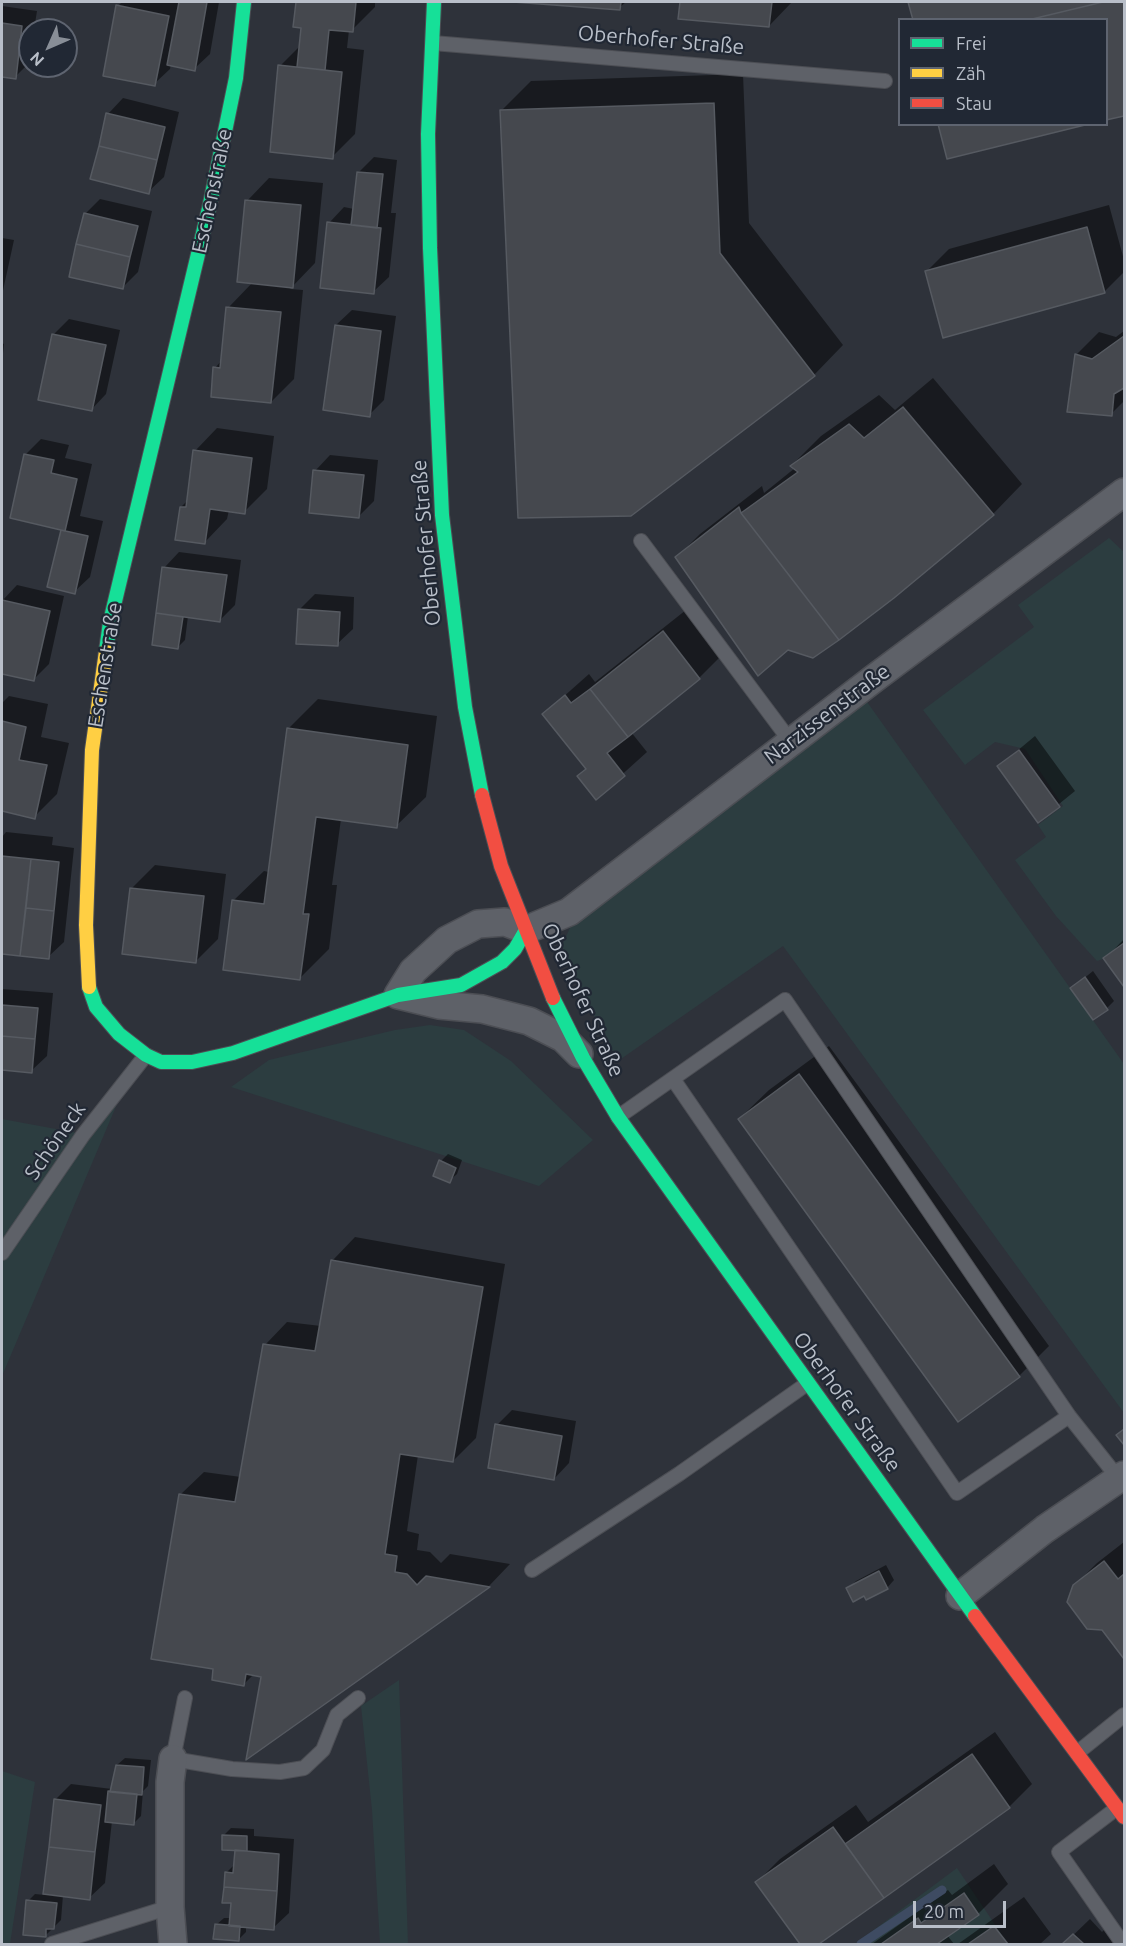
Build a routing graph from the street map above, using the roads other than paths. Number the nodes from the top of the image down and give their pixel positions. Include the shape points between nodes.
1 (244, 2) edge
2 (434, 2) edge
3 (433, 43) junction
4 (885, 81) dead end
5 (1123, 496) edge
6 (641, 541) dead end
7 (790, 742) junction
8 (526, 930) junction
9 (398, 995) junction
10 (146, 1055) junction
11 (583, 1058) junction
12 (673, 1079) junction
13 (618, 1117) junction
14 (2, 1252) edge
15 (808, 1383) junction
16 (1069, 1416) junction
17 (1122, 1477) edge
18 (532, 1570) dead end
19 (960, 1596) junction
20 (185, 1698) dead end
21 (358, 1698) dead end
22 (1125, 1715) edge
23 (1077, 1753) junction
24 (173, 1759) junction
25 (1121, 1812) edge
26 (170, 1907) junction
27 (52, 1944) edge
28 (173, 1944) edge
29 (1123, 1944) edge

1 - 10 street, Eschenstraße via 236,78 210,204 110,622 92,750 88,984 96,1007 119,1034
2 - 3 street, Oberhofer Straße
3 - 4 lane, Oberhofer Straße
3 - 8 street, Oberhofer Straße via 428,134 430,248 442,515 451,604 465,707 483,797 501,866
5 - 7 street, Narzissenstraße
6 - 7 lane
7 - 8 street, Narzissenstraße via 569,912
8 - 9 street, Eschenstraße via 502,962 461,985
8 - 9 street via 505,922 478,924 447,940 413,971
8 - 11 street, Oberhofer Straße
9 - 10 street, Eschenstraße via 233,1053 192,1062 161,1062
9 - 11 street via 439,1005 482,1009 529,1022 563,1038
10 - 14 lane, Schöneck via 83,1134
11 - 13 street, Oberhofer Straße
12 - 13 lane
12 - 16 lane via 957,1494
12 - 16 lane via 785,1000
13 - 15 street, Oberhofer Straße
15 - 18 lane
15 - 19 street, Oberhofer Straße
16 - 17 lane
17 - 19 street via 1045,1529
19 - 23 street, Oberhofer Straße
20 - 24 lane
21 - 24 lane via 337,1715 323,1750 304,1768 280,1772 232,1769
22 - 23 lane
23 - 25 street, Oberhofer Straße
24 - 26 street
25 - 29 lane via 1059,1852
26 - 27 lane
26 - 28 street

